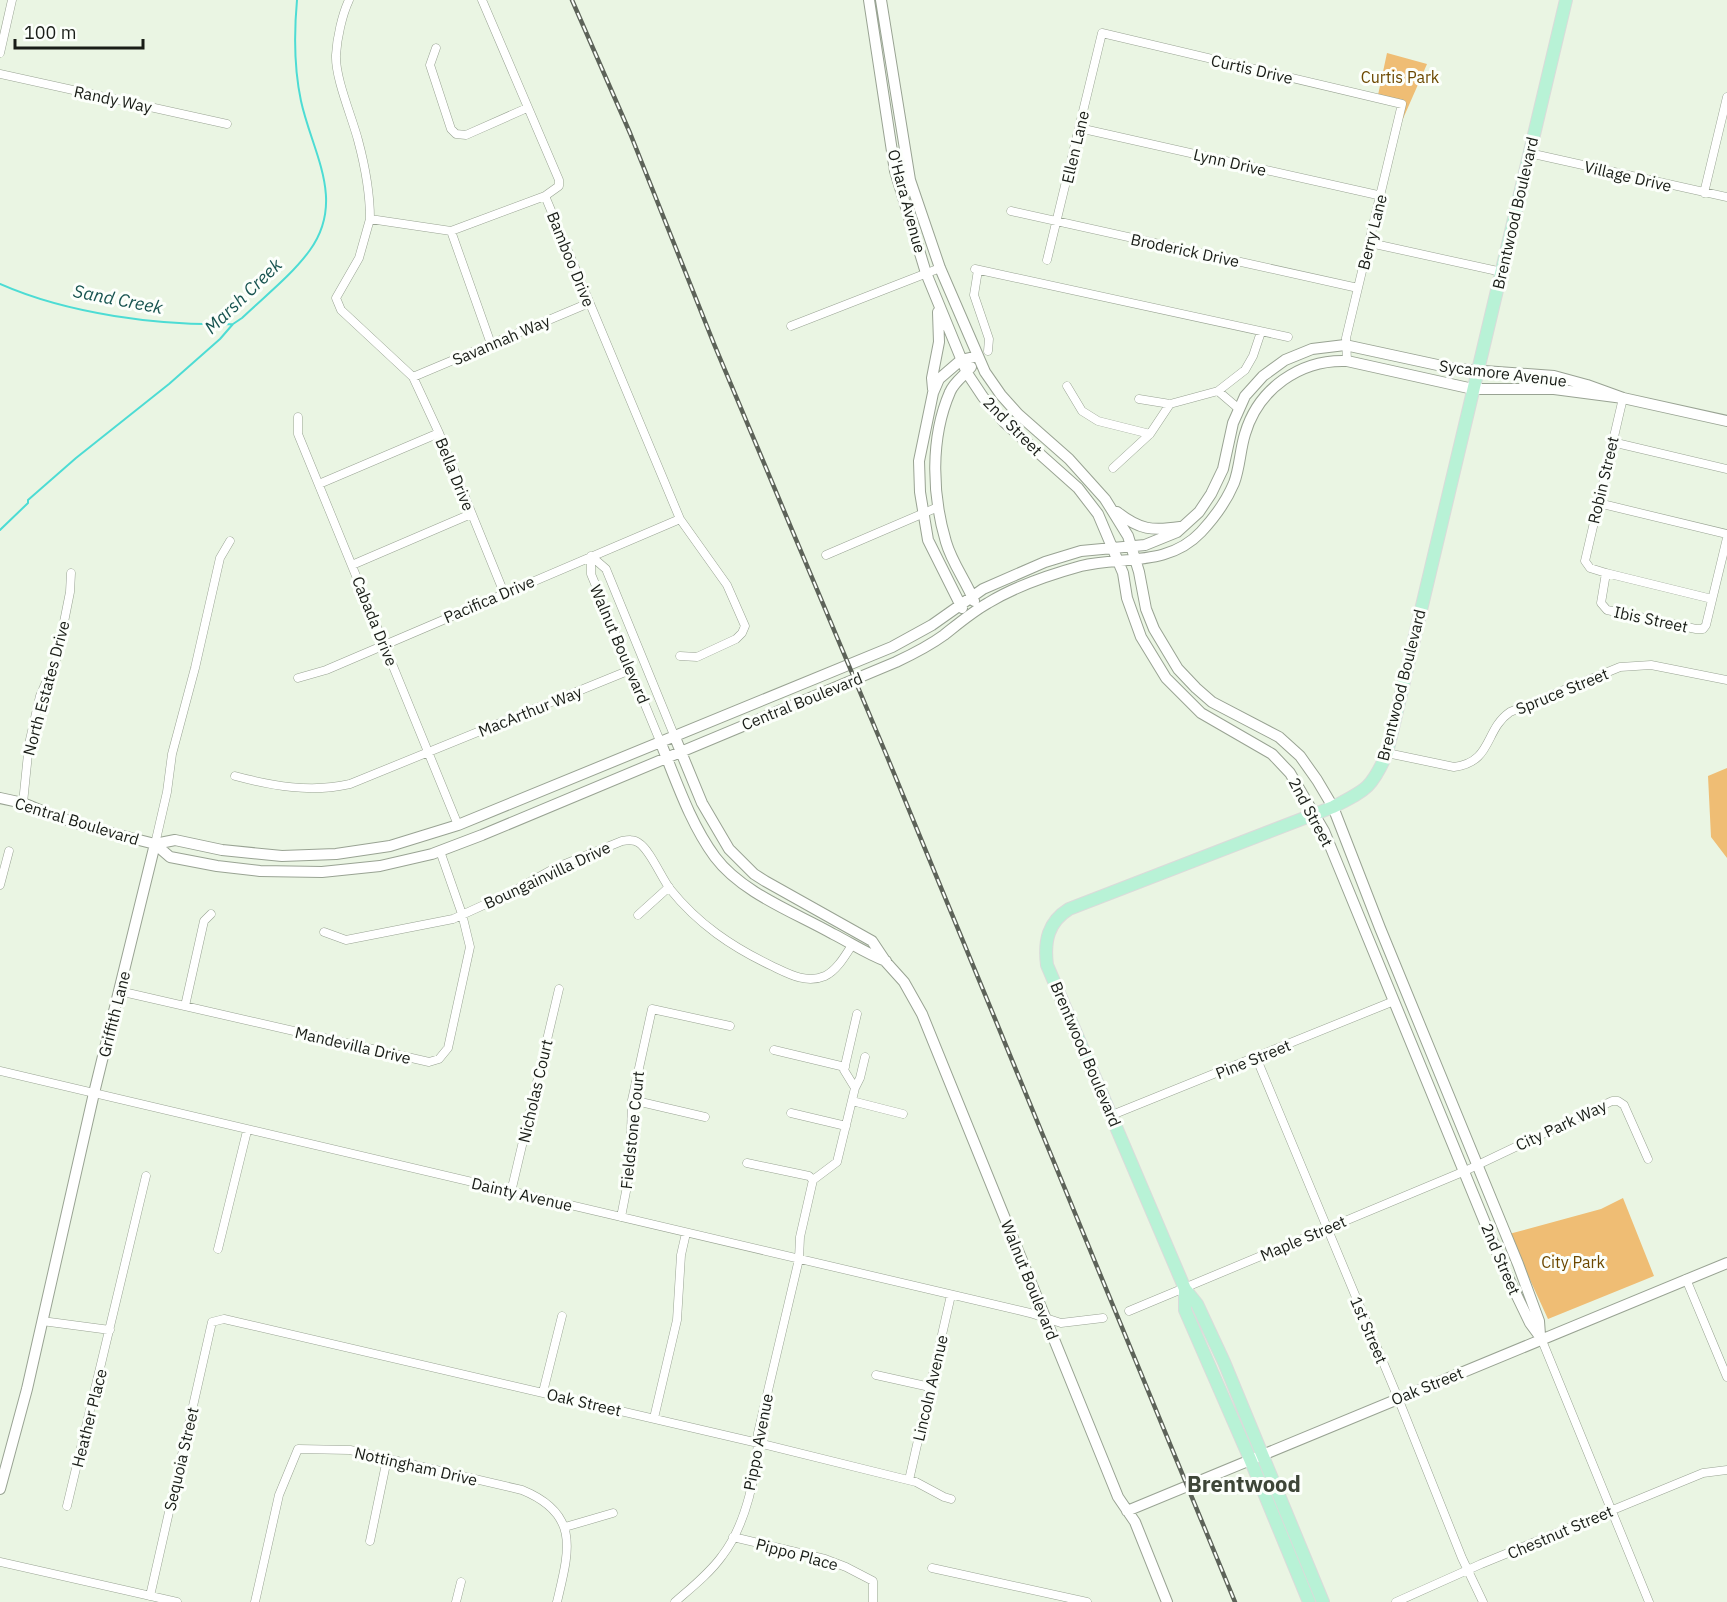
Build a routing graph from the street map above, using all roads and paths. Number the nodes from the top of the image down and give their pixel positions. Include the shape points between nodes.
1 (12, 0) edge
2 (349, 0) edge
3 (482, 0) edge
4 (868, 0) edge
5 (881, 0) edge
6 (1566, 0) edge
7 (1102, 33) joint
8 (436, 48) dead end
9 (0, 52) edge
10 (0, 74) edge
11 (1727, 97) edge
12 (1402, 104) joint
13 (527, 108) junction
14 (227, 124) dead end
15 (1079, 128) junction
16 (1529, 153) junction
17 (1704, 193) junction
18 (1382, 195) junction
19 (545, 196) junction
20 (1727, 197) edge
21 (1011, 211) dead end
22 (370, 219) junction
23 (1056, 222) junction
24 (451, 231) junction
25 (1370, 243) junction
26 (1047, 260) dead end
27 (940, 268) junction
28 (1502, 272) junction
29 (926, 273) junction
30 (1358, 288) junction
31 (589, 303) junction
32 (938, 303) junction
33 (791, 326) dead end
34 (1261, 332) junction
35 (1288, 337) dead end
36 (491, 344) junction
37 (1345, 345) junction
38 (983, 353) junction
39 (961, 360) junction
40 (1347, 361) junction
41 (1478, 371) junction
42 (967, 372) junction
43 (413, 377) junction
44 (1067, 386) dead end
45 (1473, 389) junction
46 (1218, 391) junction
47 (933, 393) junction
48 (1623, 398) junction
49 (1139, 399) dead end
50 (1170, 404) junction
51 (1239, 409) junction
52 (298, 417) dead end
53 (1727, 422) edge
54 (439, 433) junction
55 (1150, 435) junction
56 (1612, 442) junction
57 (1113, 468) dead end
58 (1727, 469) edge
59 (319, 484) junction
60 (1598, 503) junction
61 (938, 507) junction
62 (1111, 508) junction
63 (471, 514) junction
64 (923, 514) junction
65 (680, 519) junction
66 (1184, 527) junction
67 (1727, 536) edge
68 (230, 541) dead end
69 (1131, 546) junction
70 (1113, 547) junction
71 (826, 555) dead end
72 (591, 556) junction
73 (1136, 560) junction
74 (1119, 561) junction
75 (352, 565) junction
76 (71, 573) dead end
77 (1606, 573) junction
78 (504, 593) junction
79 (972, 597) junction
80 (1712, 599) junction
81 (961, 604) junction
82 (977, 610) junction
83 (966, 617) junction
84 (384, 644) junction
85 (680, 656) dead end
86 (630, 670) junction
87 (298, 678) dead end
88 (1727, 680) edge
89 (674, 735) junction
90 (660, 741) junction
91 (681, 751) junction
92 (429, 753) junction
93 (1387, 753) junction
94 (667, 758) junction
95 (235, 776) dead end
96 (0, 798) edge
97 (23, 803) junction
98 (1333, 807) junction
99 (1315, 814) junction
100 (458, 825) junction
101 (154, 844) junction
102 (9, 851) dead end
103 (440, 851) junction
104 (0, 885) edge
105 (669, 887) junction
106 (211, 914) dead end
107 (462, 914) junction
108 (638, 915) dead end
109 (324, 932) dead end
110 (852, 945) junction
111 (886, 962) junction
112 (559, 989) dead end
113 (119, 991) junction
114 (1394, 1001) junction
115 (185, 1006) junction
116 (857, 1014) dead end
117 (730, 1026) dead end
118 (1414, 1049) junction
119 (774, 1050) dead end
120 (865, 1057) dead end
121 (1256, 1057) junction
122 (845, 1067) junction
123 (1438, 1068) junction
124 (0, 1071) edge
125 (855, 1088) junction
126 (94, 1093) junction
127 (632, 1100) junction
128 (852, 1101) junction
129 (791, 1113) dead end
130 (903, 1114) dead end
131 (1112, 1115) junction
132 (705, 1117) dead end
133 (846, 1126) junction
134 (247, 1131) junction
135 (1648, 1159) dead end
136 (747, 1163) dead end
137 (1477, 1165) junction
138 (1465, 1172) junction
139 (146, 1176) dead end
140 (813, 1180) junction
141 (512, 1192) junction
142 (621, 1217) junction
143 (1327, 1228) junction
144 (686, 1233) junction
145 (218, 1249) dead end
146 (800, 1259) junction
147 (1727, 1263) edge
148 (1686, 1279) junction
149 (1185, 1289) junction
150 (951, 1295) junction
151 (1129, 1311) dead end
152 (562, 1317) dead end
153 (1044, 1318) junction
154 (1103, 1318) dead end
155 (42, 1321) junction
156 (212, 1322) joint
157 (110, 1330) junction
158 (1541, 1338) junction
159 (876, 1375) dead end
160 (1727, 1377) edge
161 (930, 1387) junction
162 (543, 1392) junction
163 (1398, 1398) junction
164 (654, 1418) junction
165 (758, 1443) junction
166 (1255, 1456) junction
167 (387, 1460) junction
168 (1727, 1470) edge
169 (909, 1480) junction
170 (0, 1489) edge
171 (951, 1499) dead end
172 (67, 1506) dead end
173 (1612, 1510) junction
174 (1127, 1511) junction
175 (613, 1512) dead end
176 (565, 1527) junction
177 (734, 1537) junction
178 (370, 1541) dead end
179 (0, 1562) edge
180 (932, 1568) dead end
181 (1469, 1571) junction
182 (461, 1582) dead end
183 (150, 1596) junction
184 (177, 1602) edge
185 (255, 1602) edge
186 (456, 1602) edge
187 (557, 1602) edge
188 (675, 1602) edge
189 (873, 1602) edge
190 (1087, 1602) edge
191 (1167, 1602) edge
192 (1309, 1602) edge
193 (1323, 1602) edge
194 (1396, 1602) edge
195 (1483, 1602) edge
196 (1649, 1602) edge

1 - 9 street
2 - 22 street via 336,56 370,191
3 - 13 street
4 - 29 street, O'Hara Avenue via 895,171
5 - 27 street, O'Hara Avenue via 910,180
6 - 16 main road, Brentwood Boulevard
7 - 12 street, Curtis Drive
7 - 15 street, Ellen Lane
8 - 13 street via 430,65 456,135 466,135
10 - 14 street, Randy Way
11 - 17 street
12 - 18 street, Berry Lane
13 - 19 street via 559,180 559,186
15 - 18 street, Lynn Drive
15 - 23 street, Ellen Lane
16 - 17 street, Village Drive
16 - 28 main road, Brentwood Boulevard
17 - 20 street, Village Drive
18 - 25 street, Berry Lane
19 - 24 street, Bamboo Drive
19 - 31 street, Bamboo Drive
21 - 23 street, Broderick Drive
22 - 24 street, Bamboo Drive
22 - 43 street, Bella Drive via 359,258 336,298 341,310
23 - 26 street, Ellen Lane
23 - 30 street, Broderick Drive
24 - 36 street
25 - 28 street
25 - 30 street, Berry Lane
27 - 29 street
27 - 38 street, O'Hara Avenue
28 - 41 main road, Brentwood Boulevard
29 - 32 street, O'Hara Avenue
29 - 33 street
30 - 37 street, Berry Lane
31 - 36 street, Savannah Way
31 - 65 street, Bamboo Drive
32 - 39 street, O'Hara Avenue
32 - 47 street via 939,342
34 - 35 street
34 - 38 street via 977,269 974,295 989,339
34 - 46 street via 1245,370
36 - 43 street, Savannah Way
37 - 40 street, Berry Lane
37 - 41 street, Sycamore Avenue
37 - 51 street, Central Boulevard via 1312,349 1285,360 1263,376
38 - 39 street
38 - 42 street
38 - 62 street, O'Hara Avenue via 985,372 1001,395 1089,478
39 - 42 street, O'Hara Avenue
39 - 47 street via 939,379
40 - 45 street, Sycamore Avenue
40 - 73 street, Central Boulevard via 1300,369 1270,390 1249,422 1235,480 1215,517 1184,545 1157,557
41 - 45 main road, Brentwood Boulevard
41 - 48 street, Sycamore Avenue via 1554,376
42 - 61 street via 951,389 939,432 935,468
42 - 70 street, 2nd Street via 1004,422 1078,488 1098,514
43 - 54 street, Bella Drive
44 - 55 street via 1082,411 1098,421
45 - 48 street, Sycamore Avenue via 1554,389
45 - 93 main road, Brentwood Boulevard
46 - 50 street
46 - 51 street
47 - 64 street via 919,461
48 - 53 street, Sycamore Avenue
48 - 56 street, Robin Street
49 - 50 street
50 - 55 street
51 - 66 street, Central Boulevard via 1223,469 1199,512
52 - 59 street, Cabada Drive via 298,434
54 - 59 street
54 - 63 street, Bella Drive
55 - 57 street
56 - 58 street
56 - 60 street, Robin Street
59 - 75 street, Cabada Drive
60 - 67 street
60 - 77 street, Robin Street via 1585,561 1590,568
61 - 64 street
61 - 79 street via 946,544
62 - 66 street via 1143,527
62 - 69 street, 2nd Street
63 - 75 street
63 - 78 street, Bella Drive
64 - 71 street
64 - 81 street via 928,540
65 - 72 street, Pacifica Drive
65 - 85 street, Bamboo Drive via 728,585 745,626 736,639 696,657
66 - 69 street, Central Boulevard via 1162,539
67 - 80 street
68 - 101 street, Griffith Lane via 220,558
69 - 70 street, Central Boulevard
69 - 73 street, 2nd Street
70 - 74 street, 2nd Street
70 - 79 street, Central Boulevard via 1081,550 1046,562
72 - 78 street, Pacifica Drive
72 - 86 street, Walnut Boulevard via 591,574
72 - 89 street, Walnut Boulevard via 606,569
73 - 74 street, Central Boulevard
73 - 98 street, 2nd Street via 1146,609 1178,669 1212,702 1280,737 1300,756
74 - 82 street, Central Boulevard via 1082,566 1042,579
74 - 99 street, 2nd Street via 1133,618 1166,678 1201,713 1272,754 1290,773
75 - 84 street, Cabada Drive
76 - 97 street, North Estates Drive via 57,657 40,696 29,744
77 - 80 street
77 - 80 street, Ibis Street via 1601,603 1607,610 1703,629
78 - 84 street, Pacifica Drive
79 - 81 street, Central Boulevard
79 - 82 street
81 - 83 street
81 - 89 street, Central Boulevard via 892,647
82 - 83 street, Central Boulevard
83 - 91 street, Central Boulevard via 896,662
84 - 87 street, Pacifica Drive
84 - 92 street, Cabada Drive
86 - 90 street, Walnut Boulevard
86 - 92 street, MacArthur Way
88 - 93 street, Spruce Street via 1652,664 1620,667 1510,712 1494,728 1482,754 1464,766
89 - 90 street, Central Boulevard
89 - 91 street, Walnut Boulevard
90 - 94 street, Walnut Boulevard
90 - 100 street, Central Boulevard
91 - 94 street, Central Boulevard
91 - 111 street, Walnut Boulevard via 702,803 742,864 779,890 872,941
92 - 95 street, MacArthur Way via 339,787 285,786
92 - 100 street, Cabada Drive
93 - 98 main road, Brentwood Boulevard via 1367,788
94 - 103 street, Central Boulevard
94 - 110 street, Walnut Boulevard via 702,838 716,859 759,895
96 - 97 street, Central Boulevard
97 - 101 street, Central Boulevard
98 - 99 main road, Brentwood Boulevard
98 - 123 street, 2nd Street
99 - 114 street, 2nd Street
99 - 131 main road, Brentwood Boulevard via 1069,909 1053,923 1046,941 1047,965
100 - 101 street, Central Boulevard via 390,846 336,854 282,856 175,840
101 - 103 street, Central Boulevard via 170,856 260,871 322,872 380,866
101 - 113 street, Griffith Lane
102 - 104 street
103 - 107 street, Mandevilla Drive
105 - 107 street, Boungainvilla Drive via 642,845 626,840 555,868
105 - 108 street
105 - 110 street, Boungainvilla Drive via 696,918 732,945 795,976 808,979 828,974
106 - 115 street via 204,921
107 - 109 street, Boungainvilla Drive via 346,940
107 - 115 street, Mandevilla Drive via 470,947 448,1048 439,1059 429,1062
110 - 111 street, Walnut Boulevard
111 - 153 street, Walnut Boulevard via 904,982 922,1014
112 - 141 street, Nicholas Court
113 - 115 street, Mandevilla Drive
113 - 126 street, Griffith Lane
114 - 118 street, 2nd Street
114 - 121 street, Pine Street
116 - 122 street
117 - 127 street, Fieldstone Court via 652,1009
118 - 123 street via 1430,1068
118 - 138 street, 2nd Street
119 - 122 street
120 - 125 street
121 - 131 street, Pine Street
121 - 143 street, 1st Street
122 - 125 street
123 - 137 street, 2nd Street
124 - 126 street, Dainty Avenue
125 - 128 street
126 - 134 street, Dainty Avenue
126 - 155 street, Griffith Lane
127 - 132 street
127 - 142 street, Fieldstone Court via 630,1171
128 - 130 street
128 - 133 street
129 - 133 street
131 - 149 main road, Brentwood Boulevard
133 - 140 street via 837,1162
134 - 141 street, Dainty Avenue
134 - 145 street
135 - 137 street, City Park Way via 1624,1105 1612,1101
136 - 140 street
137 - 138 street, Maple Street
137 - 158 street, 2nd Street via 1518,1264 1539,1321
138 - 143 street, Maple Street
138 - 158 street, 2nd Street via 1504,1269
139 - 157 street, Heather Place
140 - 146 street, Pippo Avenue via 800,1237
141 - 142 street, Dainty Avenue
142 - 144 street, Dainty Avenue
143 - 149 street, Maple Street
143 - 163 street, 1st Street
144 - 146 street, Dainty Avenue
144 - 164 street via 677,1320
146 - 150 street, Dainty Avenue
146 - 165 street, Pippo Avenue
147 - 148 street, Oak Street
148 - 158 street, Oak Street
148 - 160 street
149 - 151 street, Maple Street
149 - 166 main road, Brentwood Boulevard via 1197,1304 1224,1362
150 - 153 street, Dainty Avenue
150 - 161 street, Lincoln Avenue
152 - 162 street
153 - 154 street via 1061,1323
153 - 174 street, Walnut Boulevard
155 - 157 street
155 - 170 street, Griffith Lane
156 - 162 street, Oak Street via 224,1319 243,1323
156 - 183 street, Sequoia Street
157 - 172 street, Heather Place
158 - 163 street, Oak Street
158 - 173 street, 2nd Street
159 - 161 street
161 - 169 street, Lincoln Avenue
162 - 164 street, Oak Street
163 - 166 street, Oak Street
163 - 181 street, 1st Street
164 - 165 street, Oak Street
165 - 169 street, Oak Street
165 - 177 street, Pippo Avenue via 745,1511
166 - 174 street, Oak Street
166 - 192 main road, Brentwood Boulevard
166 - 193 main road, Brentwood Boulevard
167 - 176 street, Nottingham Drive via 522,1490 550,1505
167 - 178 street
167 - 185 street, Nottingham Drive via 350,1450 298,1449 279,1495
168 - 173 street, Chestnut Street via 1703,1473
169 - 171 street, Oak Street
173 - 181 street, Chestnut Street
173 - 196 street, 2nd Street
174 - 191 street, Walnut Boulevard
175 - 176 street
176 - 187 street via 566,1563
177 - 188 street, Pippo Avenue via 722,1556
177 - 189 street, Pippo Place via 846,1567 873,1581
179 - 183 street
180 - 190 street
181 - 194 street, Chestnut Street
181 - 195 street, 1st Street
182 - 186 street
183 - 184 street

